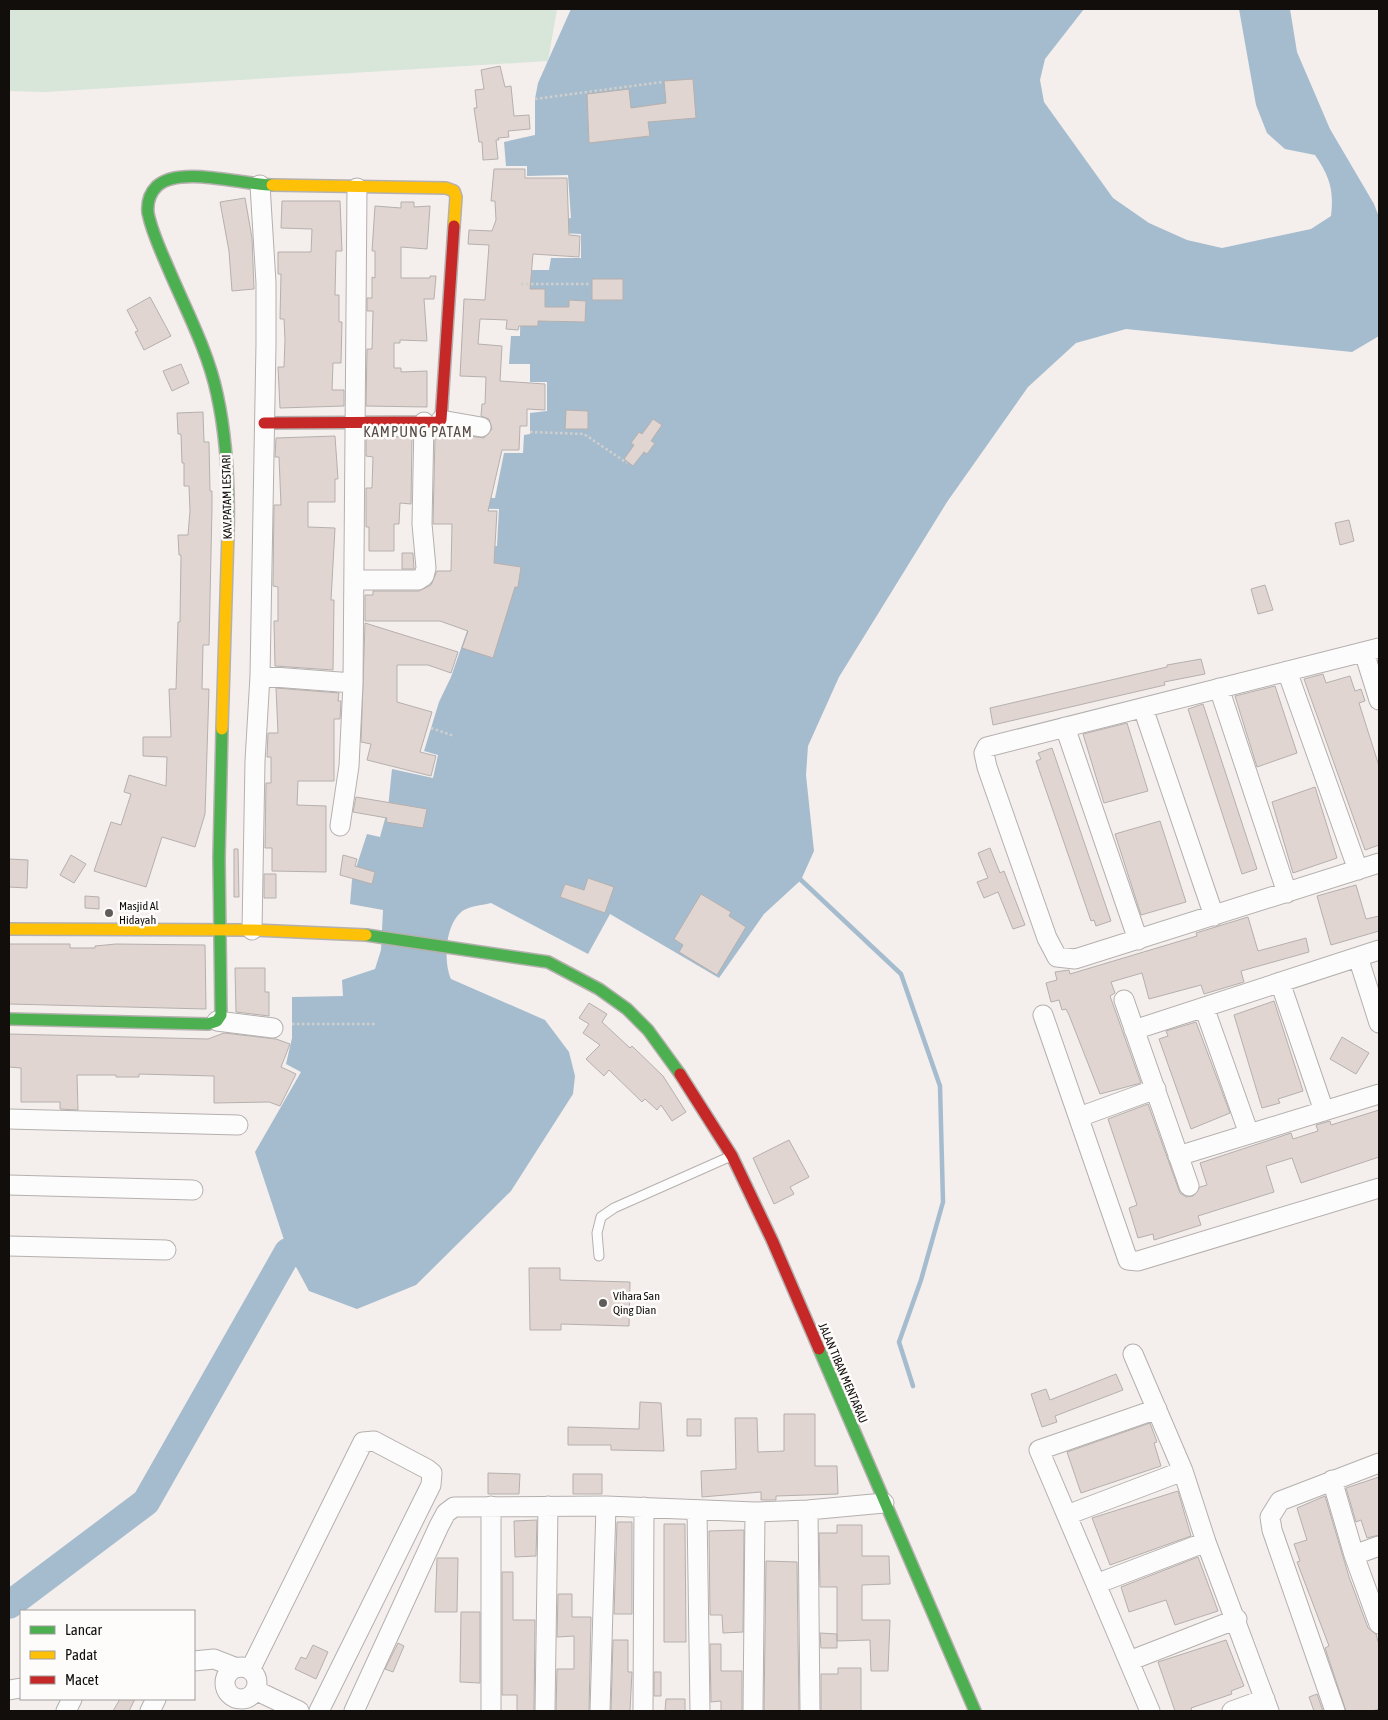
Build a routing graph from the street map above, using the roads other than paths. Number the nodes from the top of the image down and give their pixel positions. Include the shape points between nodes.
1 (260, 185) junction
2 (357, 188) junction
3 (354, 421) junction
4 (432, 421) junction
5 (264, 423) junction
6 (481, 427) dead end
7 (354, 580) junction
8 (1371, 650) edge
9 (1287, 671) junction
10 (260, 676) junction
11 (354, 683) junction
12 (1219, 688) junction
13 (1379, 700) edge
14 (1143, 708) junction
15 (1065, 727) junction
16 (340, 826) dead end
17 (1379, 863) edge
18 (1358, 870) junction
19 (1287, 893) junction
20 (1214, 916) junction
21 (9, 929) edge
22 (252, 930) junction
23 (221, 931) junction
24 (1138, 940) junction
25 (1379, 950) edge
26 (1358, 957) junction
27 (1280, 982) junction
28 (1124, 1000) dead end
29 (1204, 1007) junction
30 (1043, 1015) dead end
31 (9, 1019) edge
32 (217, 1021) junction
33 (1379, 1022) edge
34 (273, 1028) dead end
35 (1134, 1030) junction
36 (1157, 1092) junction
37 (1379, 1094) edge
38 (1324, 1111) junction
39 (9, 1119) edge
40 (1080, 1120) junction
41 (238, 1125) dead end
42 (1249, 1134) junction
43 (732, 1156) junction
44 (1178, 1156) junction
45 (9, 1185) edge
46 (1189, 1186) dead end
47 (1379, 1188) edge
48 (193, 1190) dead end
49 (9, 1246) edge
50 (166, 1250) dead end
51 (599, 1256) dead end
52 (1133, 1354) dead end
53 (1157, 1409) junction
54 (1379, 1463) edge
55 (1183, 1471) junction
56 (1332, 1480) junction
57 (884, 1503) junction
58 (491, 1506) junction
59 (548, 1506) junction
60 (606, 1506) junction
61 (644, 1507) junction
62 (697, 1510) junction
63 (808, 1510) junction
64 (756, 1512) junction
65 (1067, 1515) junction
66 (1206, 1542) junction
67 (1379, 1546) edge
68 (1354, 1554) junction
69 (1096, 1584) junction
70 (1237, 1619) junction
71 (1379, 1624) edge
72 (195, 1661) edge
73 (1129, 1661) junction
74 (243, 1669) junction
75 (255, 1690) junction
76 (232, 1704) edge
77 (1267, 1705) edge
78 (299, 1711) edge
79 (320, 1711) edge
80 (354, 1711) edge
81 (491, 1711) edge
82 (545, 1711) edge
83 (600, 1711) edge
84 (643, 1711) edge
85 (700, 1711) edge
86 (753, 1711) edge
87 (810, 1711) edge
88 (975, 1711) edge
89 (1150, 1711) edge
90 (1232, 1711) edge
91 (1334, 1711) edge

1 - 2 street, KAV.PATAM LESTARI
1 - 5 street via 266,283
1 - 23 street, KAV.PATAM LESTARI via 180,177 159,184 148,200 153,232 199,339 217,393 227,461 219,858
2 - 3 street
2 - 4 street, KAV.PATAM LESTARI via 446,188 454,191 456,197
3 - 4 street
3 - 5 street
3 - 7 street
4 - 6 street
4 - 7 street via 422,524 424,576 418,580
5 - 10 street
7 - 11 street
8 - 9 street
8 - 13 street
9 - 12 street
9 - 18 street
10 - 11 street
10 - 22 street
11 - 16 street via 349,766
12 - 14 street
12 - 19 street
14 - 15 street
14 - 20 street
15 - 24 street
15 - 24 street via 987,747 984,753 987,767 1047,938 1057,957 1075,959
17 - 18 street
18 - 19 street
19 - 20 street
20 - 24 street
21 - 23 street
22 - 23 street
22 - 43 street, JALAN TIBAN MENTARAU via 374,935 548,962 627,1009 648,1030 668,1055
23 - 32 street, KAV.PATAM LESTARI via 221,1015
25 - 26 street
26 - 27 street
26 - 33 street
27 - 29 street
27 - 38 street
28 - 35 street
29 - 35 street
29 - 42 street
30 - 40 street
31 - 32 street via 208,1024
32 - 34 street
35 - 36 street
36 - 40 street
36 - 44 street
37 - 38 street
38 - 42 street
39 - 41 street
40 - 47 street via 1126,1258 1131,1261
42 - 44 street
43 - 51 lane via 614,1208 601,1217 597,1233
43 - 57 street, JALAN TIBAN MENTARAU via 772,1240
44 - 46 street
45 - 48 street
49 - 50 street
52 - 53 street
53 - 55 street
53 - 65 street via 1039,1450
54 - 56 street
55 - 65 street
55 - 66 street
56 - 68 street
56 - 91 street via 1280,1502 1272,1511 1270,1525
57 - 63 street
57 - 88 street, JALAN TIBAN MENTARAU
58 - 59 street
58 - 80 street via 459,1506 446,1514
58 - 81 street
59 - 60 street
59 - 82 street
60 - 61 street
60 - 83 street
61 - 62 street
61 - 84 street
62 - 64 street
62 - 85 street
63 - 64 street
63 - 87 street
64 - 86 street
65 - 69 street
66 - 69 street
66 - 70 street
67 - 68 street
68 - 71 street
69 - 73 street
70 - 73 street
70 - 77 street
72 - 74 street via 214,1659
73 - 89 street
74 - 75 street via 256,1679
74 - 76 street via 229,1672 225,1682
74 - 79 street via 363,1442 374,1441 428,1469 432,1473 430,1485
75 - 76 street via 248,1698
75 - 78 street
77 - 90 street

